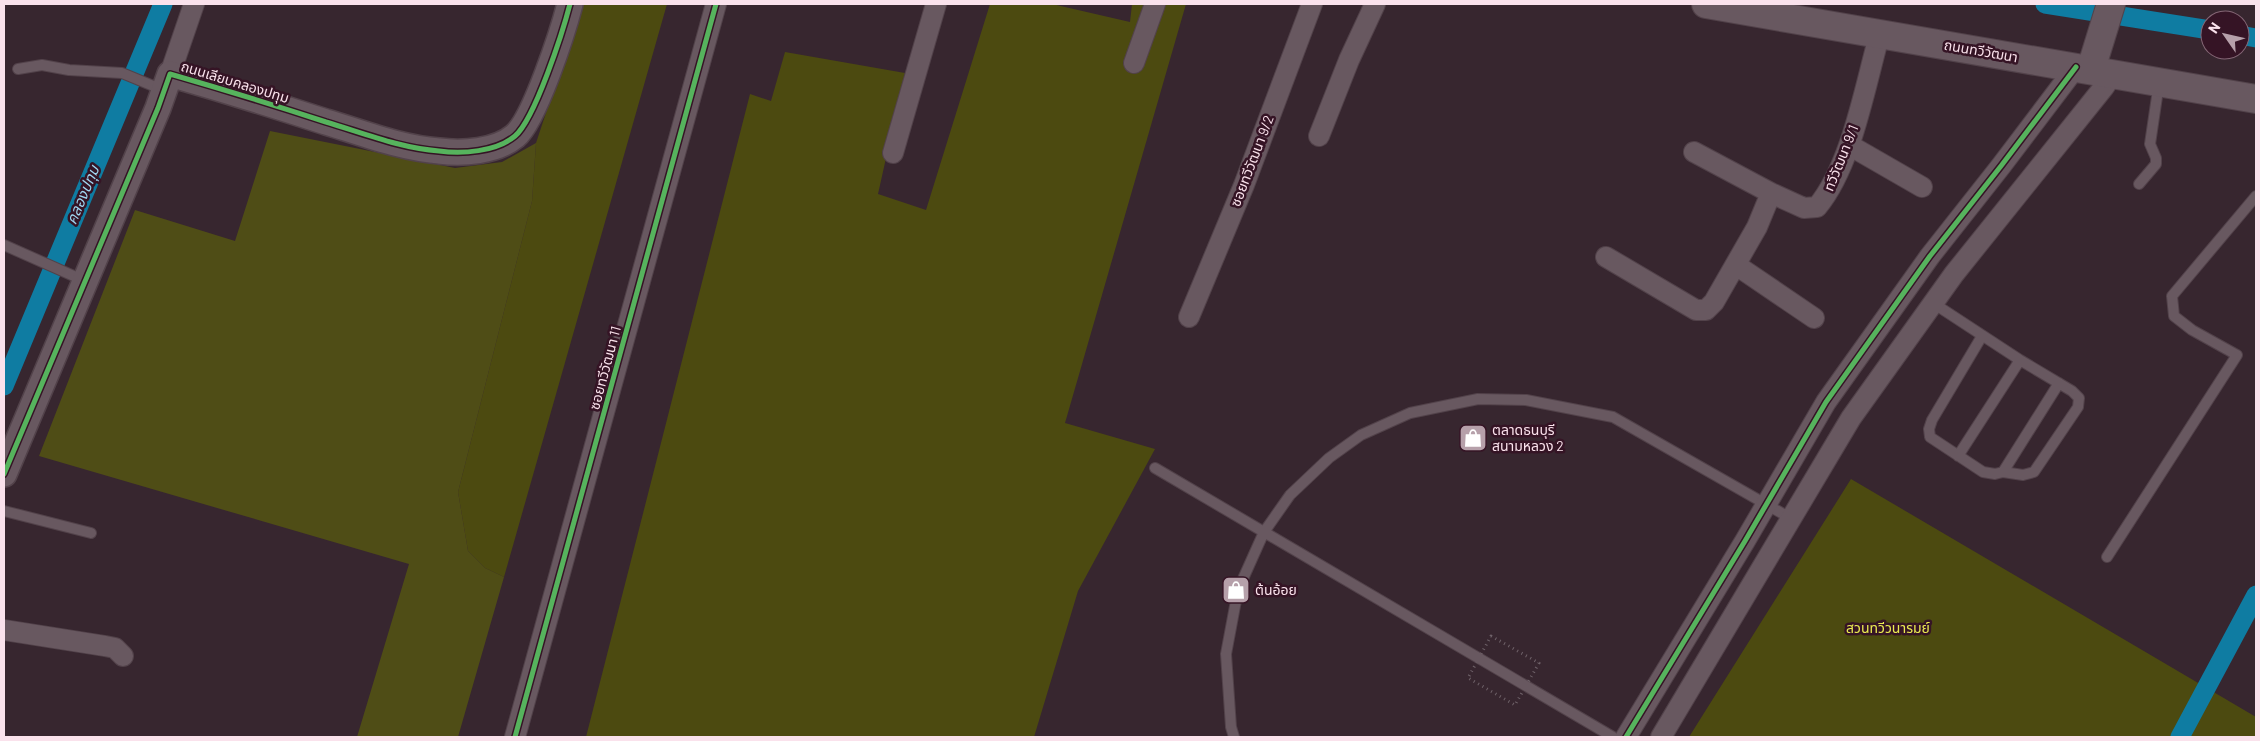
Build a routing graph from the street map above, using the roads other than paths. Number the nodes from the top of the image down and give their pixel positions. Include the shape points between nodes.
1 (194, 4) edge
2 (570, 4) edge
3 (716, 4) edge
4 (936, 4) edge
5 (1154, 4) edge
6 (1312, 4) edge
7 (1375, 4) edge
8 (1706, 4) edge
9 (2111, 4) edge
10 (1880, 33) junction
11 (1134, 63) dead end
12 (18, 70) dead end
13 (2093, 70) junction
14 (2159, 82) junction
15 (164, 84) junction
16 (2255, 95) edge
17 (2049, 102) junction
18 (2077, 121) junction
19 (1319, 136) dead end
20 (1849, 146) junction
21 (1694, 152) dead end
22 (893, 153) dead end
23 (2140, 184) dead end
24 (1922, 187) dead end
25 (1771, 193) junction
26 (2256, 196) edge
27 (4, 245) edge
28 (1606, 257) dead end
29 (1736, 265) junction
30 (80, 279) junction
31 (1933, 303) junction
32 (1189, 317) dead end
33 (1814, 318) dead end
34 (1982, 336) junction
35 (2020, 360) junction
36 (2059, 383) junction
37 (1958, 456) junction
38 (1155, 468) dead end
39 (2003, 472) junction
40 (4, 474) edge
41 (1766, 504) junction
42 (4, 511) edge
43 (1792, 519) junction
44 (1264, 532) junction
45 (91, 533) dead end
46 (2107, 557) dead end
47 (4, 630) edge
48 (123, 656) dead end
49 (515, 737) edge
50 (1234, 737) edge
51 (1613, 737) edge
52 (1626, 737) edge
53 (1661, 737) edge

1 - 15 street
2 - 15 street, ถนนเลียบคลองปทุม via 546,78 524,124 515,136 496,146 473,151 440,152 397,144
3 - 49 street, ซอยทวีวัฒนา 11
4 - 22 street
5 - 11 street
6 - 32 street, ซอยทวีวัฒนา 9/2 via 1244,185
7 - 19 street
8 - 10 main road, ถนนทวีวัฒนา
9 - 13 main road
10 - 13 main road, ถนนทวีวัฒนา
10 - 20 street, ทวีวัฒนา 9/1
12 - 15 lane via 42,65 122,73
13 - 14 main road, ถนนทวีวัฒนา
13 - 17 street
13 - 18 street via 2104,87
14 - 16 main road, ถนนทวีวัฒนา
14 - 23 lane via 2150,144 2156,164
15 - 30 street
17 - 18 street
17 - 41 street via 1930,256 1826,402
18 - 31 street
20 - 24 street
20 - 25 street, ทวีวัฒนา 9/1 via 1817,207 1804,208
21 - 25 street, ทวีวัฒนา 9/1
25 - 29 street via 1758,227
26 - 46 lane via 2172,296 2174,316 2237,355
27 - 30 lane
28 - 29 street via 1696,310 1706,310 1714,302
29 - 33 street
30 - 40 street
31 - 34 lane
31 - 43 street via 1851,418
34 - 35 lane
34 - 37 lane via 1929,429 1930,437
35 - 36 lane
35 - 37 lane
36 - 39 lane
36 - 39 lane via 2079,398 2078,407 2034,472 2023,475
37 - 39 lane via 1984,472
38 - 44 lane
41 - 43 lane
41 - 44 lane via 1613,417 1526,400 1478,399 1410,413 1361,435 1329,458 1290,495
41 - 52 street
42 - 45 lane
43 - 53 street
44 - 50 lane via 1238,590 1226,654 1230,727
44 - 51 lane
47 - 48 street via 116,648

